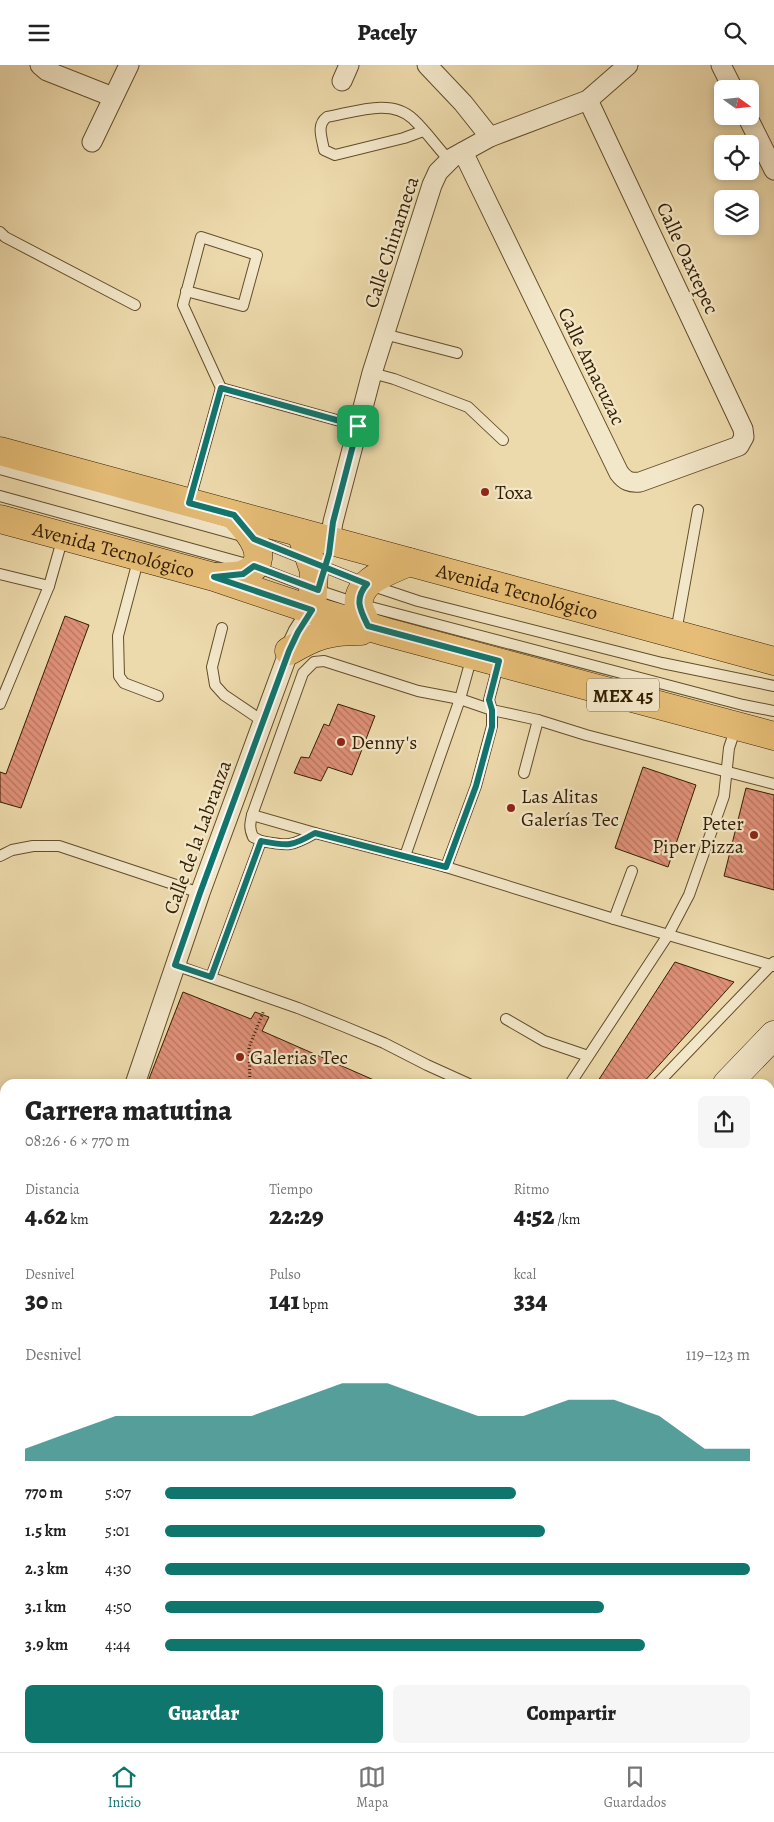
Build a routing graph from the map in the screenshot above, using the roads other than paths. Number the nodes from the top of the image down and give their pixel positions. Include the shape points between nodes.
1 (40, 65) edge
2 (129, 65) edge
3 (427, 65) edge
4 (628, 65) edge
5 (721, 65) edge
6 (728, 80) edge
7 (112, 97) junction
8 (588, 100) junction
9 (752, 125) edge
10 (423, 131) junction
11 (490, 137) junction
12 (92, 142) dead end
13 (456, 156) junction
14 (774, 170) edge
15 (0, 232) edge
16 (186, 291) junction
17 (134, 305) dead end
18 (384, 334) junction
19 (457, 353) dead end
20 (372, 373) junction
21 (221, 388) junction
22 (358, 426) junction
23 (744, 437) joint
24 (503, 440) dead end
25 (0, 451) edge
26 (0, 469) edge
27 (0, 497) edge
28 (189, 503) junction
29 (698, 510) dead end
30 (234, 515) junction
31 (0, 519) edge
32 (301, 533) junction
33 (63, 536) junction
34 (254, 539) junction
35 (330, 540) junction
36 (139, 556) junction
37 (409, 562) junction
38 (254, 566) junction
39 (0, 574) edge
40 (214, 577) junction
41 (316, 584) junction
42 (48, 587) junction
43 (370, 611) junction
44 (222, 627) dead end
45 (676, 634) junction
46 (289, 651) junction
47 (472, 655) junction
48 (499, 661) junction
49 (774, 661) edge
50 (774, 686) edge
51 (158, 696) dead end
52 (460, 699) junction
53 (0, 704) edge
54 (492, 710) junction
55 (774, 711) edge
56 (538, 720) junction
57 (264, 722) junction
58 (736, 726) junction
59 (774, 736) edge
60 (726, 772) junction
61 (524, 773) dead end
62 (774, 784) edge
63 (252, 815) junction
64 (315, 833) junction
65 (261, 841) junction
66 (0, 856) edge
67 (405, 856) junction
68 (446, 867) junction
69 (632, 871) dead end
70 (200, 893) junction
71 (614, 919) junction
72 (668, 935) junction
73 (773, 964) edge
74 (175, 965) junction
75 (211, 977) junction
76 (506, 1019) dead end
77 (774, 1035) edge
78 (588, 1056) junction
79 (137, 1079) edge
80 (458, 1079) edge
81 (573, 1079) edge
82 (662, 1079) edge
83 (732, 1079) edge

1 - 7 street via 46,71
2 - 7 street
3 - 11 street
4 - 8 street, Calle Chinameca
5 - 6 street
7 - 12 street
8 - 11 street, Calle Chinameca
8 - 23 street, Calle Oaxtepec
9 - 14 street
10 - 10 lane via 412,117 381,107 327,117 320,128 324,150 335,155
10 - 13 lane
11 - 13 street, Calle Chinameca
13 - 18 street, Calle Chinameca via 438,172 432,185
13 - 23 street, Calle Amacuzac via 624,479 640,482 739,446
15 - 17 lane
16 - 16 lane via 201,237 257,255 243,306
16 - 21 lane via 182,305
18 - 19 lane
18 - 20 street, Calle Chinameca
20 - 22 street, Calle Chinameca
20 - 24 lane via 468,407
21 - 22 lane
21 - 28 lane
22 - 35 street, Calle Chinameca
25 - 28 main road, Avenida Tecnológico
26 - 34 lane
27 - 38 lane
28 - 30 main road, Avenida Tecnológico
29 - 45 lane
30 - 32 main road, Avenida Tecnológico
30 - 34 main road
31 - 33 main road, Avenida Tecnológico / MEX 45
32 - 35 main road, Avenida Tecnológico
32 - 41 main road
33 - 36 main road, Avenida Tecnológico / MEX 45
33 - 42 lane
34 - 38 main road via 258,553
34 - 41 lane
35 - 37 main road, Avenida Tecnológico
35 - 41 main road
36 - 40 main road, Avenida Tecnológico / MEX 45
36 - 51 lane via 118,636 119,676 124,683
37 - 43 main road via 375,578
37 - 45 main road, Avenida Tecnológico
38 - 40 main road via 243,574
38 - 41 lane
39 - 42 lane
40 - 41 main road, Avenida Tecnológico / MEX 45
41 - 43 main road, Avenida Tecnológico / MEX 45
41 - 43 lane
41 - 46 street, Calle de la Labranza
42 - 53 lane
43 - 46 main road via 342,631 308,639
43 - 47 main road, Avenida Tecnológico / MEX 45
43 - 50 lane via 418,601 662,663
43 - 55 lane
44 - 57 lane via 212,667 215,685 224,695
45 - 49 main road, Avenida Tecnológico
46 - 57 street, Calle de la Labranza
47 - 48 main road, Avenida Tecnológico / MEX 45
47 - 52 lane
48 - 54 lane via 489,700
48 - 58 main road, Avenida Tecnológico / MEX 45
52 - 54 lane
52 - 63 lane via 418,691 324,661 310,665 303,673
52 - 67 lane
54 - 56 lane
54 - 68 lane via 492,727 476,786
56 - 60 lane
56 - 61 lane
57 - 70 street, Calle de la Labranza
58 - 59 main road, Avenida Tecnológico / MEX 45
58 - 60 lane
60 - 62 lane
60 - 72 lane via 724,796 688,895
63 - 64 lane
63 - 65 lane via 250,832
64 - 65 lane via 296,845
64 - 67 lane
65 - 75 lane
66 - 70 lane via 33,846 59,846
67 - 68 lane
68 - 71 lane
69 - 71 lane
70 - 74 street, Calle de la Labranza
71 - 72 lane
72 - 73 lane
72 - 78 lane
73 - 82 lane
74 - 75 lane
74 - 79 street, Calle de la Labranza
75 - 80 lane via 384,1043
76 - 78 lane via 544,1041
77 - 83 main road
78 - 81 lane

